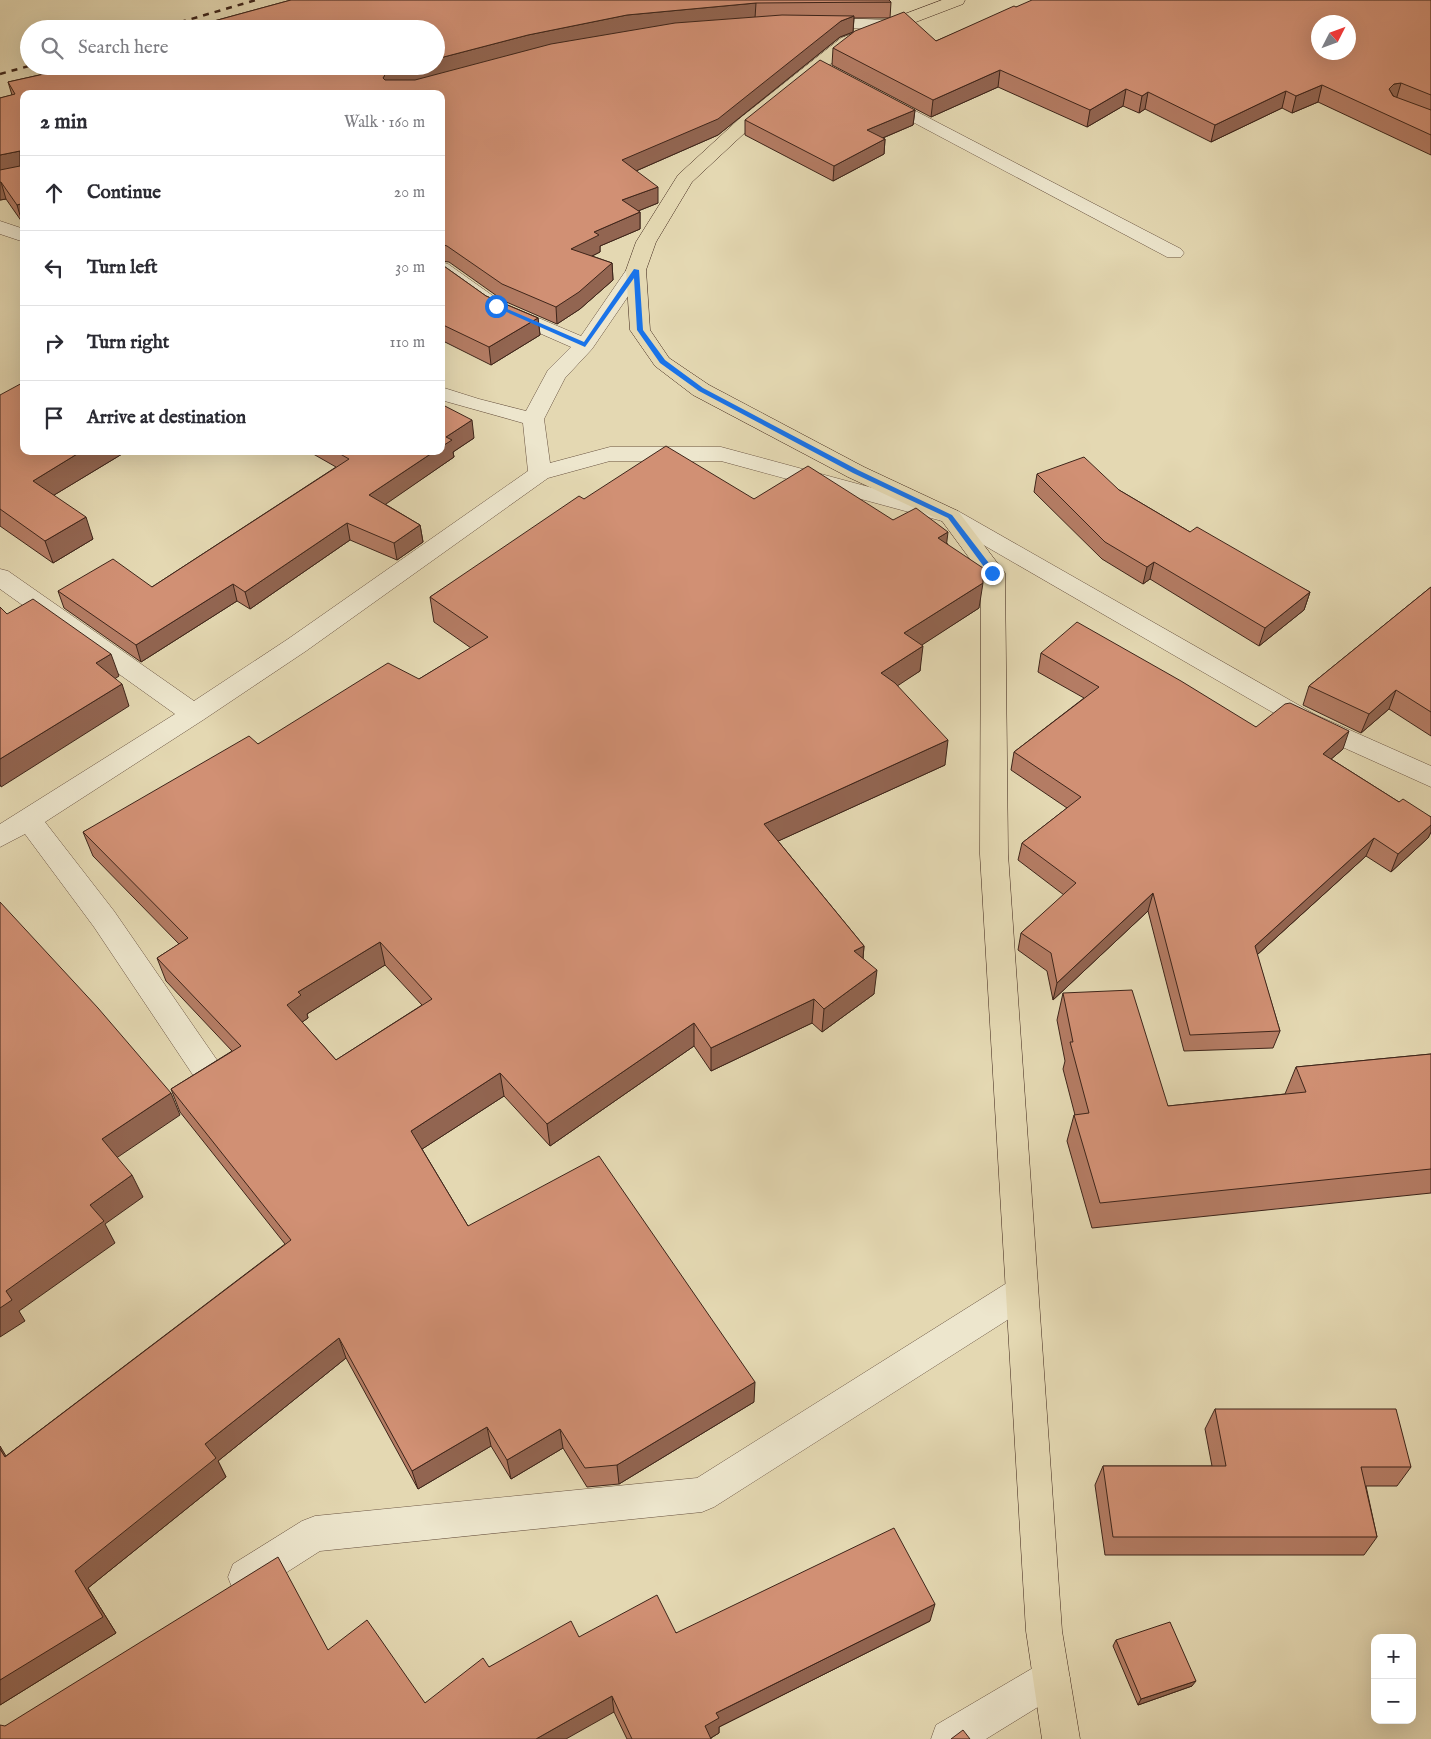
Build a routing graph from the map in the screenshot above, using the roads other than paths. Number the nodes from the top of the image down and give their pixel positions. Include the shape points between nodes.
1 (957, 0) edge
2 (796, 23) edge
3 (887, 25) junction
4 (818, 65) junction
5 (835, 74) edge
6 (861, 88) edge
7 (0, 227) edge
8 (20, 234) edge
9 (1174, 254) dead end
10 (636, 270) junction
11 (445, 271) edge
12 (585, 345) junction
13 (445, 394) edge
14 (534, 419) junction
15 (540, 473) junction
16 (950, 516) junction
17 (0, 577) edge
18 (194, 714) junction
19 (1431, 777) edge
20 (28, 819) junction
21 (0, 837) edge
22 (208, 1072) edge
23 (1022, 1292) junction
24 (216, 1596) edge
25 (1051, 1678) junction
26 (950, 1739) edge
27 (1061, 1739) edge

1 - 3 main road
2 - 3 street
3 - 4 main road via 847,42
4 - 5 street
4 - 10 main road via 745,123 685,179 646,242
6 - 9 street
7 - 8 street
10 - 12 street
10 - 16 main road via 640,330 662,362 701,390 856,472
11 - 12 street via 496,306
12 - 14 street via 556,376
13 - 14 street
14 - 15 street
15 - 16 street via 610,454 721,454
15 - 18 street
16 - 19 street via 1307,721
16 - 23 main road via 992,573 994,854
17 - 18 street
18 - 20 street
20 - 21 street
20 - 22 street via 104,919
23 - 24 street via 702,1495 315,1534
23 - 25 main road via 1044,1631
25 - 26 street
25 - 27 main road

